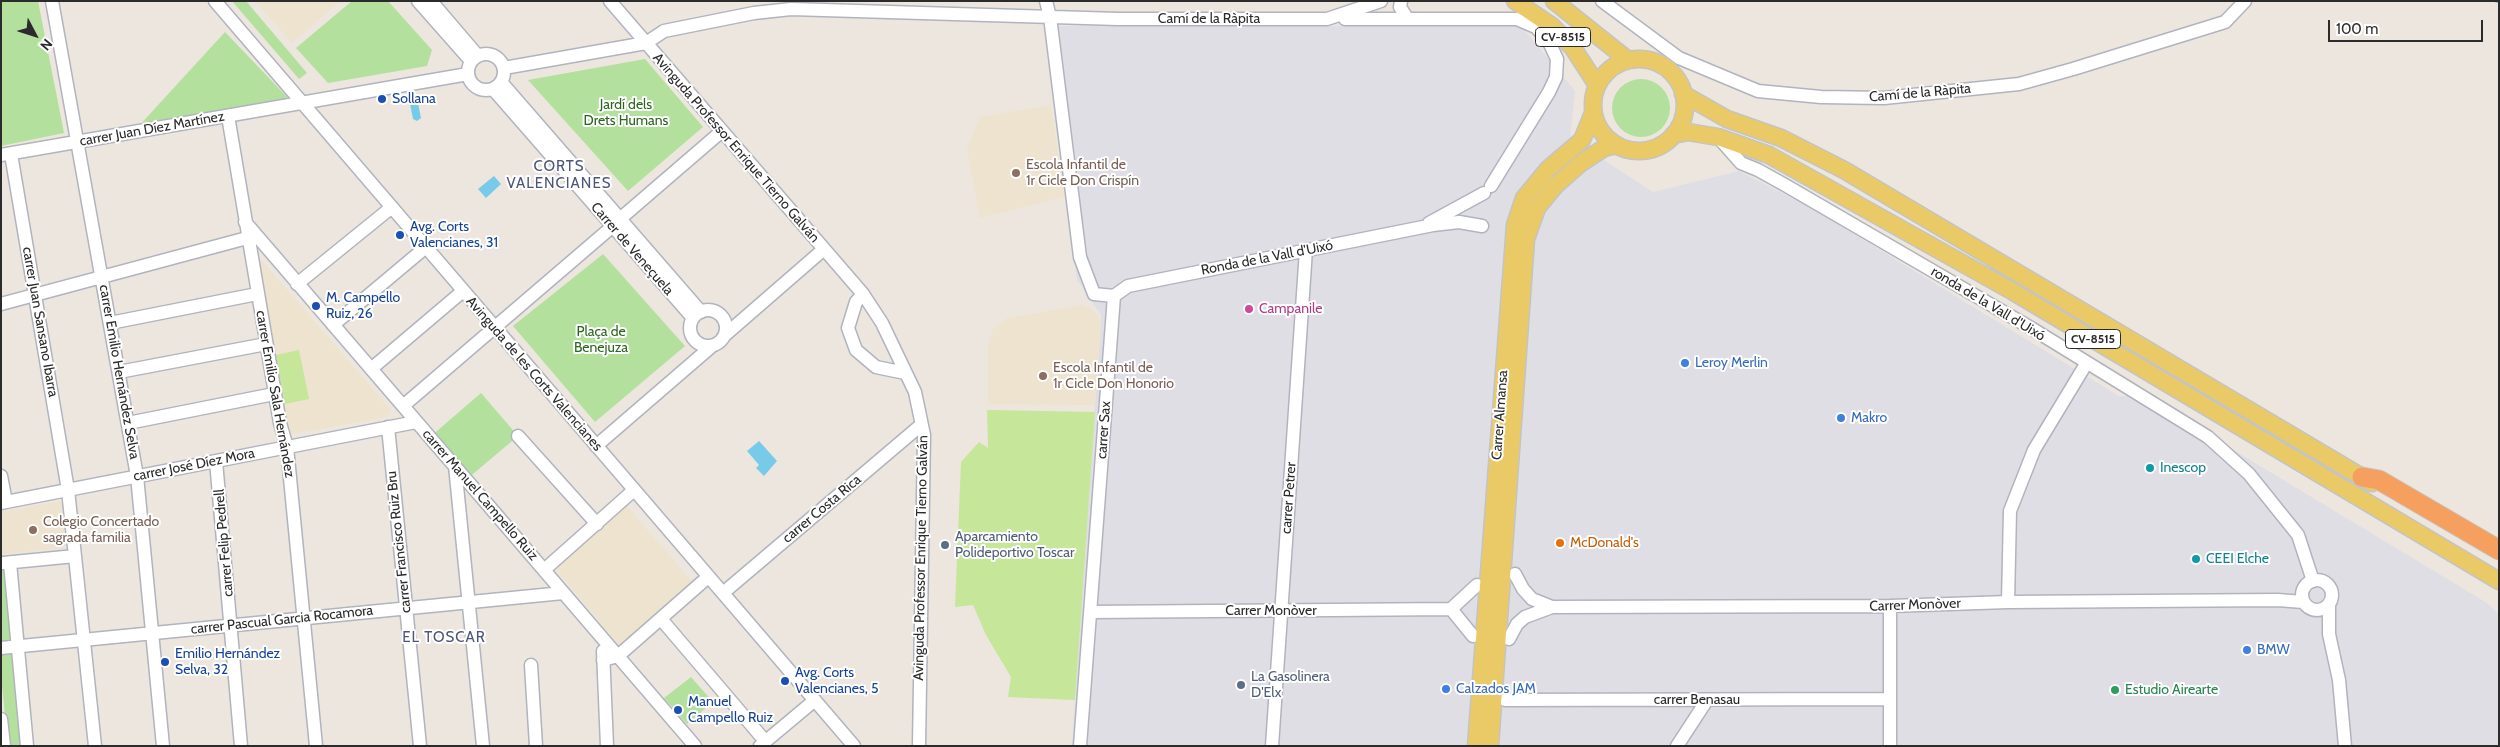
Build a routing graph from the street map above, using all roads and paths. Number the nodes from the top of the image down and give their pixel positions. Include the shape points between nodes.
1 (52, 1) edge
2 (215, 1) edge
3 (418, 1) edge
4 (431, 1) edge
5 (610, 1) edge
6 (1046, 1) edge
7 (1381, 1) edge
8 (1401, 1) edge
9 (1515, 1) edge
10 (1554, 1) edge
11 (1602, 1) edge
12 (2243, 3) edge
13 (1050, 17) junction
14 (1407, 18) junction
15 (1327, 19) junction
16 (1540, 29) junction
17 (646, 43) junction
18 (1578, 54) junction
19 (1628, 60) junction
20 (472, 64) junction
21 (504, 68) junction
22 (497, 85) junction
23 (1597, 85) junction
24 (1684, 94) junction
25 (303, 104) junction
26 (1593, 113) junction
27 (228, 116) junction
28 (722, 131) junction
29 (1673, 135) junction
30 (1718, 137) junction
31 (78, 142) junction
32 (1616, 145) junction
33 (6, 154) edge
34 (392, 207) junction
35 (244, 222) junction
36 (617, 222) junction
37 (1482, 226) dead end
38 (1422, 227) junction
39 (1528, 230) junction
40 (248, 242) junction
41 (264, 244) junction
42 (1538, 247) dead end
43 (426, 248) junction
44 (824, 249) junction
45 (1306, 250) junction
46 (102, 277) junction
47 (297, 284) junction
48 (464, 291) junction
49 (257, 294) junction
50 (863, 294) junction
51 (35, 295) junction
52 (1114, 296) junction
53 (1, 304) edge
54 (697, 315) junction
55 (110, 323) junction
56 (333, 325) junction
57 (494, 327) junction
58 (725, 335) junction
59 (266, 344) junction
60 (712, 346) junction
61 (2086, 364) junction
62 (371, 369) junction
63 (118, 372) junction
64 (905, 374) junction
65 (274, 394) junction
66 (403, 406) junction
67 (416, 422) junction
68 (128, 423) junction
69 (921, 425) junction
70 (388, 427) junction
71 (518, 436) dead end
72 (596, 446) junction
73 (287, 447) junction
74 (216, 461) junction
75 (455, 466) junction
76 (1, 476) edge
77 (137, 476) junction
78 (2362, 477) junction
79 (68, 490) junction
80 (634, 490) junction
81 (4, 503) edge
82 (597, 524) junction
83 (2499, 550) edge
84 (75, 556) junction
85 (2499, 558) edge
86 (6, 563) edge
87 (544, 570) junction
88 (1515, 574) dead end
89 (708, 577) junction
90 (2313, 581) junction
91 (2499, 581) edge
92 (1477, 585) dead end
93 (563, 593) junction
94 (723, 593) junction
95 (2302, 597) junction
96 (468, 602) junction
97 (2008, 602) junction
98 (2329, 604) junction
99 (1890, 606) junction
100 (1552, 607) junction
101 (406, 608) junction
102 (1451, 609) junction
103 (1282, 611) junction
104 (2315, 611) junction
105 (1090, 612) junction
106 (304, 618) junction
107 (661, 619) junction
108 (231, 625) junction
109 (151, 633) junction
110 (2329, 634) junction
111 (1473, 636) dead end
112 (602, 638) junction
113 (1509, 638) dead end
114 (84, 640) junction
115 (1, 648) edge
116 (18, 648) junction
117 (618, 656) junction
118 (603, 660) junction
119 (531, 665) dead end
120 (1890, 699) junction
121 (815, 700) junction
122 (1505, 700) dead end
123 (1707, 700) junction
124 (1, 719) edge
125 (919, 727) junction
126 (763, 743) edge
127 (4, 746) edge
128 (27, 746) edge
129 (95, 746) edge
130 (162, 746) edge
131 (242, 746) edge
132 (316, 746) edge
133 (420, 746) edge
134 (483, 746) edge
135 (536, 746) edge
136 (607, 746) edge
137 (695, 746) edge
138 (854, 746) edge
139 (910, 746) edge
140 (919, 746) edge
141 (1080, 746) edge
142 (1272, 746) edge
143 (1476, 746) edge
144 (1490, 746) edge
145 (1676, 746) edge
146 (1890, 746) edge
147 (2345, 746) edge

1 - 31 street, carrer Emilio Hernández Selva
2 - 25 street, Avinguda de les Corts Valencianes
3 - 20 street
4 - 20 street
5 - 17 street, Avinguda Professor Enrique Tierno Galván
6 - 13 street
7 - 15 street, Camí de la Ràpita
8 - 14 street via 1400,7
9 - 18 main road, CV-8515 via 1552,26
10 - 19 main road, CV-8515
11 - 12 street, Camí de la Ràpita via 1679,58 1758,91 1884,98 2019,84 2225,22
13 - 15 street, Camí de la Ràpita
13 - 17 street, Camí de la Ràpita via 791,9 664,31
13 - 52 street via 1080,257 1094,294
14 - 15 street
14 - 16 street via 1518,19
16 - 18 main road
16 - 38 street, Ronda de la Vall d'Uixó via 1556,59 1556,77 1549,92 1487,189
17 - 21 street
17 - 28 street, Avinguda Professor Enrique Tierno Galván
18 - 23 main road, CV-8515
19 - 23 main road via 1610,69
19 - 24 main road, CV-8515 via 1656,62 1669,70
20 - 21 street via 486,53 496,56
20 - 22 street via 476,87 484,90
20 - 25 street, carrer Juan Díez Martínez
21 - 22 street
22 - 36 street, Carrer de Veneçuela
23 - 26 main road
24 - 29 main road via 1681,122
24 - 78 main road, CV-8515 via 1727,119 1781,138 1844,170
25 - 27 street, carrer Juan Díez Martínez
25 - 34 street, Avinguda de les Corts Valencianes
26 - 32 main road via 1601,132
26 - 143 main road, Carrer Almansa via 1582,140 1548,169 1524,198 1515,226
27 - 31 street, carrer Juan Díez Martínez
27 - 35 street, carrer Emilio Sala Hernández
28 - 36 street
28 - 44 street, Avinguda Professor Enrique Tierno Galván
29 - 30 main road, CV-8515 via 1688,132
29 - 32 main road, CV-8515 via 1647,150 1628,150
30 - 61 street, ronda de la Vall d'Uixó via 1741,163 1785,185 2031,328
30 - 91 main road, CV-8515 via 1769,155 1987,277
31 - 33 street, carrer Juan Díez Martínez
31 - 46 street, carrer Emilio Hernández Selva
32 - 39 main road, Carrer Almansa via 1604,148 1581,163 1555,186 1536,208
33 - 51 street, carrer Juan Sansano Ibarra
34 - 43 street, Avinguda de les Corts Valencianes
34 - 47 street
35 - 40 street, carrer Emilio Sala Hernández
35 - 41 street, carrer Manuel Campello Ruiz
36 - 54 street, Carrer de Veneçuela
36 - 57 street
37 - 38 street, Ronda de la Vall d'Uixó via 1459,222
38 - 45 street, Ronda de la Vall d'Uixó
39 - 42 main road
39 - 144 main road, Carrer Almansa
40 - 41 street
40 - 46 street
40 - 49 street, carrer Emilio Sala Hernández
41 - 47 street, carrer Manuel Campello Ruiz
43 - 48 street, Avinguda de les Corts Valencianes
43 - 56 street
44 - 50 street, Avinguda Professor Enrique Tierno Galván
44 - 58 street
45 - 52 street, Ronda de la Vall d'Uixó via 1128,286
45 - 103 street, carrer Petrer
46 - 51 street
46 - 55 street, carrer Emilio Hernández Selva
47 - 56 street, carrer Manuel Campello Ruiz
48 - 57 street, Avinguda de les Corts Valencianes
48 - 62 street
49 - 55 street
49 - 59 street, carrer Emilio Sala Hernández
50 - 64 street, Avinguda Professor Enrique Tierno Galván via 882,323
50 - 64 street via 856,302 848,328 856,350 876,367
51 - 53 street
51 - 79 street, carrer Juan Sansano Ibarra
52 - 105 street, carrer Sax
54 - 58 street via 710,310 722,316 726,325
54 - 60 street via 690,328 692,338 702,346
55 - 63 street, carrer Emilio Hernández Selva
56 - 62 street, carrer Manuel Campello Ruiz
57 - 66 street
57 - 72 street, Avinguda de les Corts Valencianes
58 - 60 street via 720,343
59 - 63 street
59 - 65 street, carrer Emilio Sala Hernández
60 - 72 street
61 - 90 street, ronda de la Vall d'Uixó via 2208,437 2249,474 2298,536
61 - 97 street via 2034,450 2010,511
62 - 66 street, carrer Manuel Campello Ruiz
63 - 68 street, carrer Emilio Hernández Selva
64 - 69 street, Avinguda Professor Enrique Tierno Galván via 914,392
65 - 68 street
65 - 73 street, carrer Emilio Sala Hernández
66 - 67 street, carrer Manuel Campello Ruiz
67 - 70 street, carrer José Díez Mora
67 - 75 street, carrer Manuel Campello Ruiz
68 - 77 street, carrer Emilio Hernández Selva
69 - 94 street, carrer Costa Rica
69 - 125 street, Avinguda Professor Enrique Tierno Galván via 924,434
70 - 73 street, carrer José Díez Mora
70 - 101 street, carrer Francisco Ruiz Bru
71 - 82 street
72 - 80 street, Avinguda de les Corts Valencianes
73 - 74 street, carrer José Díez Mora
73 - 106 street, carrer Emilio Sala Hernández
74 - 77 street, carrer José Díez Mora
74 - 108 street, carrer Felip Pedrell
75 - 87 street, carrer Manuel Campello Ruiz
75 - 96 street
76 - 81 street
77 - 79 street, carrer José Díez Mora
77 - 109 street, carrer Emilio Hernández Selva
78 - 83 highway via 2379,480
78 - 85 main road, CV-8515
79 - 81 street, carrer José Díez Mora
79 - 84 street, carrer Juan Sansano Ibarra
80 - 82 street
80 - 89 street, Avinguda de les Corts Valencianes
82 - 87 street
84 - 86 street
84 - 114 street, carrer Juan Sansano Ibarra
86 - 116 street
87 - 93 street, carrer Manuel Campello Ruiz
88 - 100 street, Carrer Monòver via 1532,598
89 - 94 street, Avinguda de les Corts Valencianes
89 - 107 street
90 - 95 street via 2307,584
90 - 98 street via 2329,586 2332,595
92 - 102 street
93 - 96 street, carrer Pascual Garcia Rocamora
93 - 112 street, carrer Manuel Campello Ruiz
94 - 121 street, Avinguda de les Corts Valencianes
95 - 97 street, Carrer Monòver via 2278,600
95 - 104 street via 2306,607
96 - 101 street, carrer Pascual Garcia Rocamora
96 - 134 street
97 - 99 street, Carrer Monòver
98 - 104 street
98 - 110 street
99 - 100 street, Carrer Monòver
99 - 120 street
100 - 113 street, Carrer Monòver via 1525,617
101 - 106 street, carrer Pascual Garcia Rocamora
101 - 133 street, carrer Francisco Ruiz Bru
102 - 103 street, Carrer Monòver
102 - 111 street
103 - 105 street, Carrer Monòver
103 - 142 street, carrer Petrer
104 - 110 street
105 - 141 street, carrer Sax
106 - 108 street, carrer Pascual Garcia Rocamora
106 - 132 street, carrer Emilio Sala Hernández
107 - 117 street
107 - 126 street
108 - 109 street, carrer Pascual Garcia Rocamora
108 - 131 street, carrer Felip Pedrell
109 - 114 street, carrer Pascual Garcia Rocamora
109 - 130 street, carrer Emilio Hernández Selva
110 - 147 street via 2339,680
112 - 117 street, carrer Manuel Campello Ruiz
112 - 118 street
114 - 116 street, carrer Pascual Garcia Rocamora
114 - 129 street, carrer Juan Sansano Ibarra
115 - 116 street, carrer Pascual Garcia Rocamora
116 - 128 street
117 - 118 street
117 - 137 street, carrer Manuel Campello Ruiz
118 - 136 street
119 - 135 street
120 - 123 street, carrer Benasau
120 - 146 street
121 - 126 street
121 - 138 street, Avinguda de les Corts Valencianes
122 - 123 street, carrer Benasau
123 - 145 street
124 - 127 street
125 - 139 street
125 - 140 street, Avinguda Professor Enrique Tierno Galván

